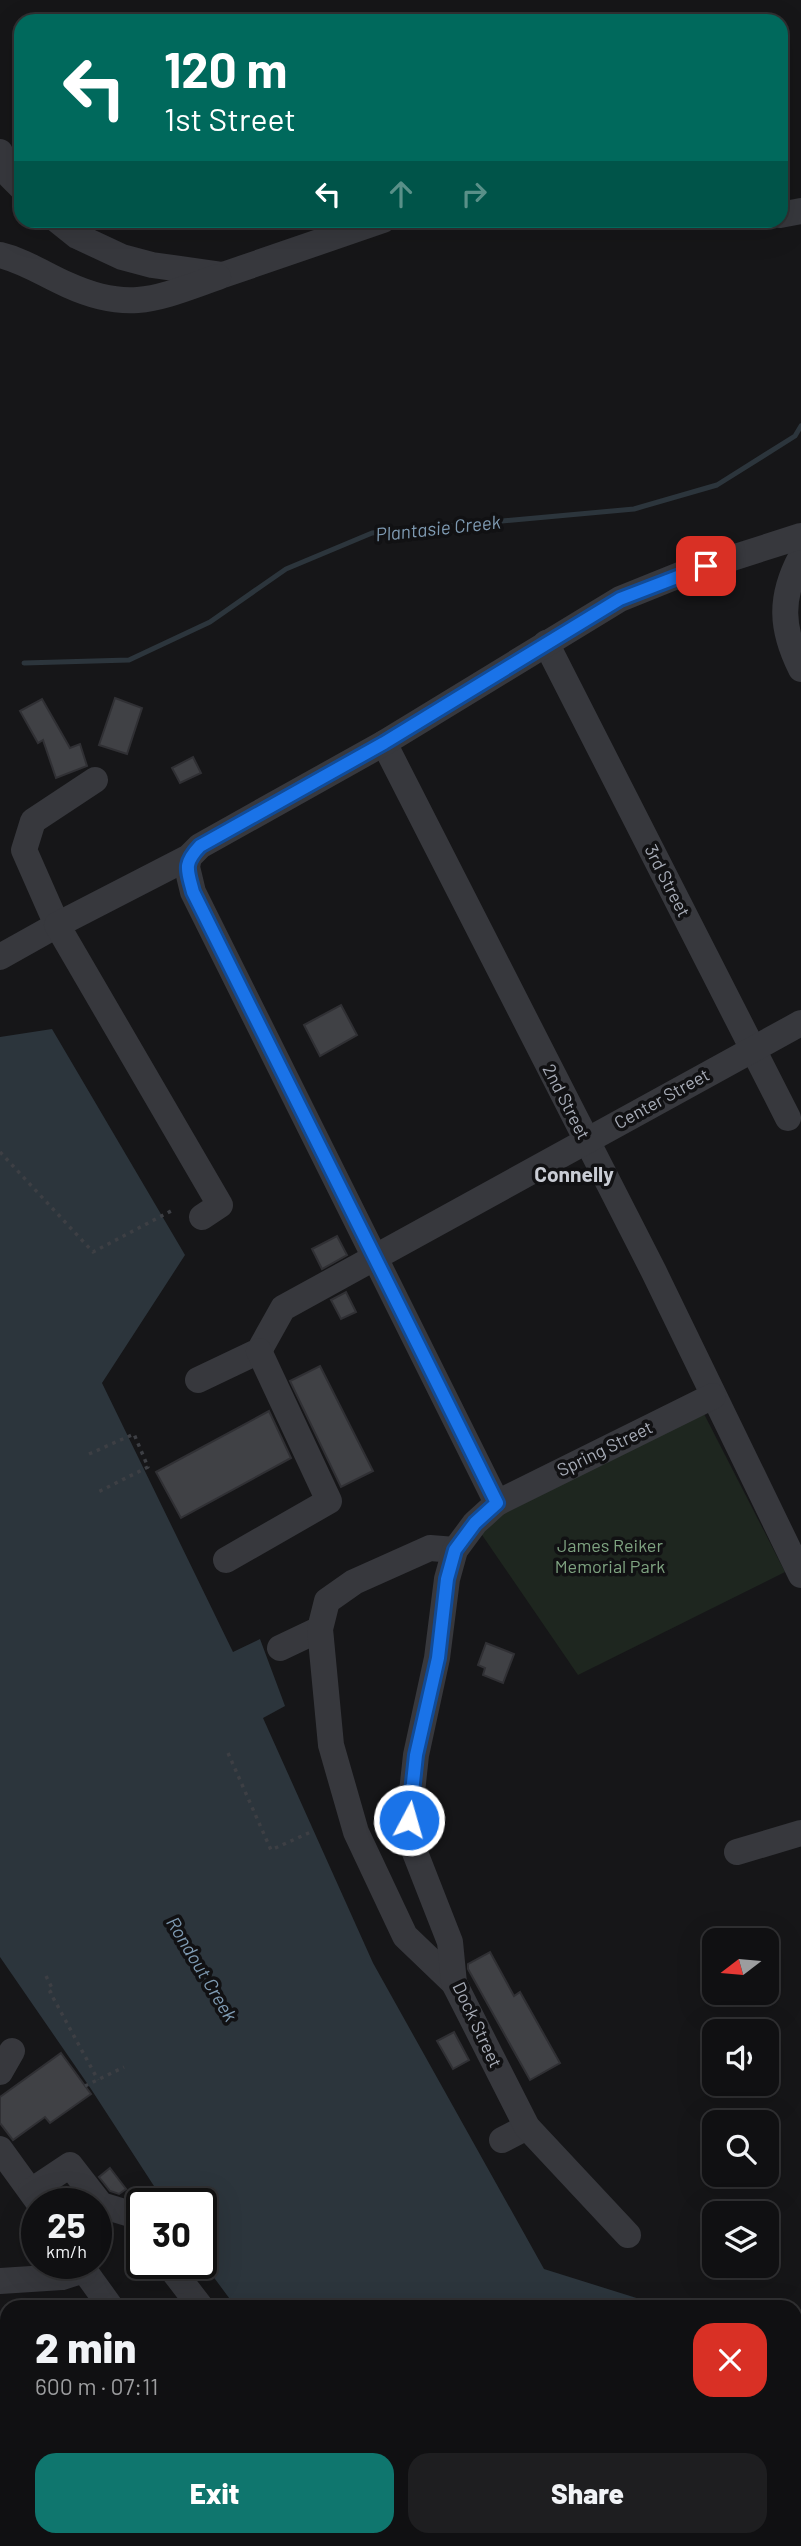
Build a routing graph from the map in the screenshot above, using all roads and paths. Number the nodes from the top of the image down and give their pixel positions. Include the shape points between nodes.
1 (0, 152) edge
2 (14, 180) edge
3 (67, 228) edge
4 (360, 228) edge
5 (0, 255) edge
6 (223, 275) junction
7 (801, 536) edge
8 (801, 557) edge
9 (546, 643) junction
10 (801, 669) edge
11 (384, 743) junction
12 (95, 780) dead end
13 (189, 857) junction
14 (57, 925) junction
15 (0, 957) edge
16 (801, 1023) edge
17 (753, 1049) junction
18 (788, 1118) dead end
19 (586, 1140) junction
20 (0, 1152) edge
21 (170, 1211) dead end
22 (202, 1217) dead end
23 (376, 1256) junction
24 (259, 1351) junction
25 (198, 1380) dead end
26 (713, 1396) junction
27 (89, 1454) dead end
28 (98, 1492) dead end
29 (497, 1503) junction
30 (455, 1550) junction
31 (226, 1560) dead end
32 (801, 1575) edge
33 (320, 1629) junction
34 (280, 1648) dead end
35 (228, 1753) dead end
36 (313, 1831) dead end
37 (801, 1833) edge
38 (737, 1852) dead end
39 (46, 1976) dead end
40 (454, 1983) junction
41 (124, 2067) dead end
42 (98, 2080) junction
43 (85, 2086) dead end
44 (527, 2127) junction
45 (502, 2140) dead end
46 (0, 2150) edge
47 (28, 2188) edge
48 (45, 2188) edge
49 (88, 2188) edge
50 (628, 2235) dead end
51 (31, 2279) edge
52 (90, 2279) edge
53 (179, 2279) edge
54 (0, 2281) edge
55 (106, 2300) edge
56 (195, 2300) edge

1 - 2 street
3 - 6 street via 122,257
4 - 6 street
5 - 6 street via 100,299 128,302 164,296
7 - 9 street via 620,599
8 - 10 street via 784,624
9 - 11 street
9 - 17 street, 3rd Street
11 - 13 street via 200,846
11 - 19 street, 2nd Street
12 - 14 street via 33,821 24,850
13 - 14 street
13 - 23 street via 193,892
14 - 15 street
14 - 22 street via 220,1205
16 - 17 street, Center Street
17 - 18 street, 3rd Street
17 - 19 street, Center Street
19 - 23 street, Center Street
19 - 26 street, 2nd Street
20 - 21 path via 93,1252
23 - 24 street, Center Street via 283,1308
23 - 29 street
24 - 25 street
24 - 31 street via 329,1501
26 - 29 street, Spring Street
26 - 32 street, 2nd Street
27 - 28 path via 134,1434 148,1467
29 - 30 street, Dock Street
30 - 33 street via 430,1548 354,1582 327,1601
30 - 40 street, Dock Street via 416,1755 409,1820 414,1850 450,1942
33 - 34 street
33 - 40 street via 331,1745 356,1832 405,1936
35 - 36 path via 271,1850
37 - 38 street
39 - 42 path via 50,1992
40 - 44 street, Dock Street
41 - 42 path
42 - 43 path
44 - 45 street
44 - 50 street, Dock Street
46 - 47 street
48 - 49 street via 70,2165
51 - 54 street
52 - 55 street
53 - 56 street

